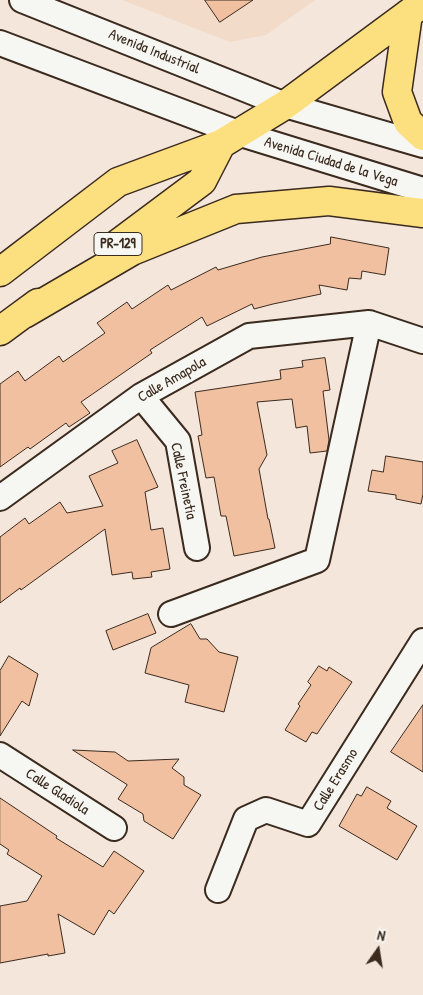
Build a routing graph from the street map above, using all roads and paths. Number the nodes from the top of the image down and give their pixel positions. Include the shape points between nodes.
1 (22, 0) edge
2 (415, 8) edge
3 (0, 43) edge
4 (285, 105) junction
5 (423, 136) edge
6 (230, 138) junction
7 (423, 145) edge
8 (423, 190) edge
9 (423, 213) edge
10 (0, 272) edge
11 (24, 314) junction
12 (369, 323) junction
13 (0, 331) edge
14 (423, 341) edge
15 (141, 396) junction
16 (0, 498) edge
17 (197, 548) dead end
18 (171, 614) dead end
19 (423, 641) edge
20 (0, 755) edge
21 (114, 828) dead end
22 (218, 890) dead end

1 - 4 street, Avenida Industrial
2 - 4 main road
2 - 5 main road via 397,92 408,122
3 - 6 street
4 - 6 main road
4 - 7 street
6 - 8 street, Avenida Ciudad de la Vega
6 - 10 main road via 118,182
6 - 11 main road, PR-129 via 202,181
9 - 11 main road via 329,201 236,209 132,251
11 - 13 main road, PR-129
12 - 14 street, Calle Amapola
12 - 15 street, Calle Amapola via 249,336
12 - 18 street via 317,560
15 - 16 street, Calle Amapola
15 - 17 street, Calle Freinetia via 178,441
19 - 22 street, Calle Erasmo via 308,824 266,810 246,819
20 - 21 street, Calle Gladiola

